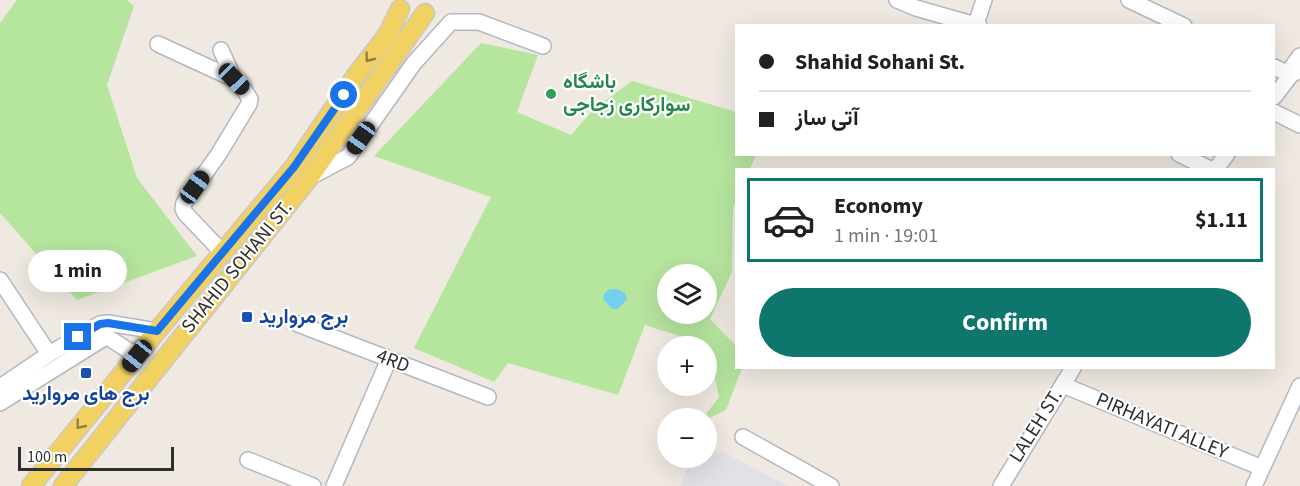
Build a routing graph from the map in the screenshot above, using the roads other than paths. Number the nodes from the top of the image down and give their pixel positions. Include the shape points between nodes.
1 (897, 0) edge
2 (984, 0) edge
3 (1130, 0) edge
4 (399, 4) edge
5 (917, 4) edge
6 (430, 5) edge
7 (974, 24) edge
8 (977, 24) edge
9 (1180, 24) edge
10 (158, 44) dead end
11 (543, 46) dead end
12 (221, 50) dead end
13 (1300, 56) edge
14 (1275, 67) edge
15 (1295, 73) edge
16 (234, 79) junction
17 (1275, 96) edge
18 (1275, 112) edge
19 (1300, 125) edge
20 (1183, 156) edge
21 (1225, 156) edge
22 (1209, 168) edge
23 (1215, 168) edge
24 (302, 173) junction
25 (222, 252) junction
26 (0, 280) edge
27 (0, 295) edge
28 (298, 324) dead end
29 (157, 331) junction
30 (137, 356) junction
31 (45, 357) junction
32 (389, 359) junction
33 (1072, 369) edge
34 (1063, 385) junction
35 (0, 387) edge
36 (1299, 396) edge
37 (488, 397) dead end
38 (0, 403) edge
39 (743, 437) dead end
40 (248, 460) dead end
41 (1262, 468) junction
42 (31, 486) edge
43 (63, 486) edge
44 (313, 486) edge
45 (334, 486) edge
46 (831, 486) edge
47 (1001, 486) edge
48 (1254, 486) edge

1 - 5 street
2 - 8 street
3 - 9 street
4 - 6 main road via 411,17
4 -> 24 main road, SHAHID SOHANI ST. via 388,34 355,77
5 - 7 street
6 - 24 main road, SHAHID SOHANI ST.
10 - 16 street
11 - 24 street via 479,22 452,22 414,63 348,157
12 - 16 street
13 - 15 street via 1292,67
14 - 15 street
15 - 17 street
16 - 25 street via 246,91 249,104 183,208
18 - 19 street
20 - 22 street
21 - 23 street
24 - 25 main road, SHAHID SOHANI ST.
24 - 43 main road, SHAHID SOHANI ST.
25 - 29 main road, SHAHID SOHANI ST.
26 - 31 street
27 - 31 street
28 - 32 street, 4RD
29 - 30 main road, SHAHID SOHANI ST.
29 - 31 street via 100,324
30 - 38 street via 104,338
30 -> 42 main road, SHAHID SOHANI ST.
31 - 35 street
32 - 37 street, 4RD
32 - 45 street
33 - 34 street, LALEH ST.
34 - 41 street, PIRHAYATI ALLEY
34 - 47 street, LALEH ST.
36 - 41 street
39 - 46 street
40 - 44 street
41 - 48 street

